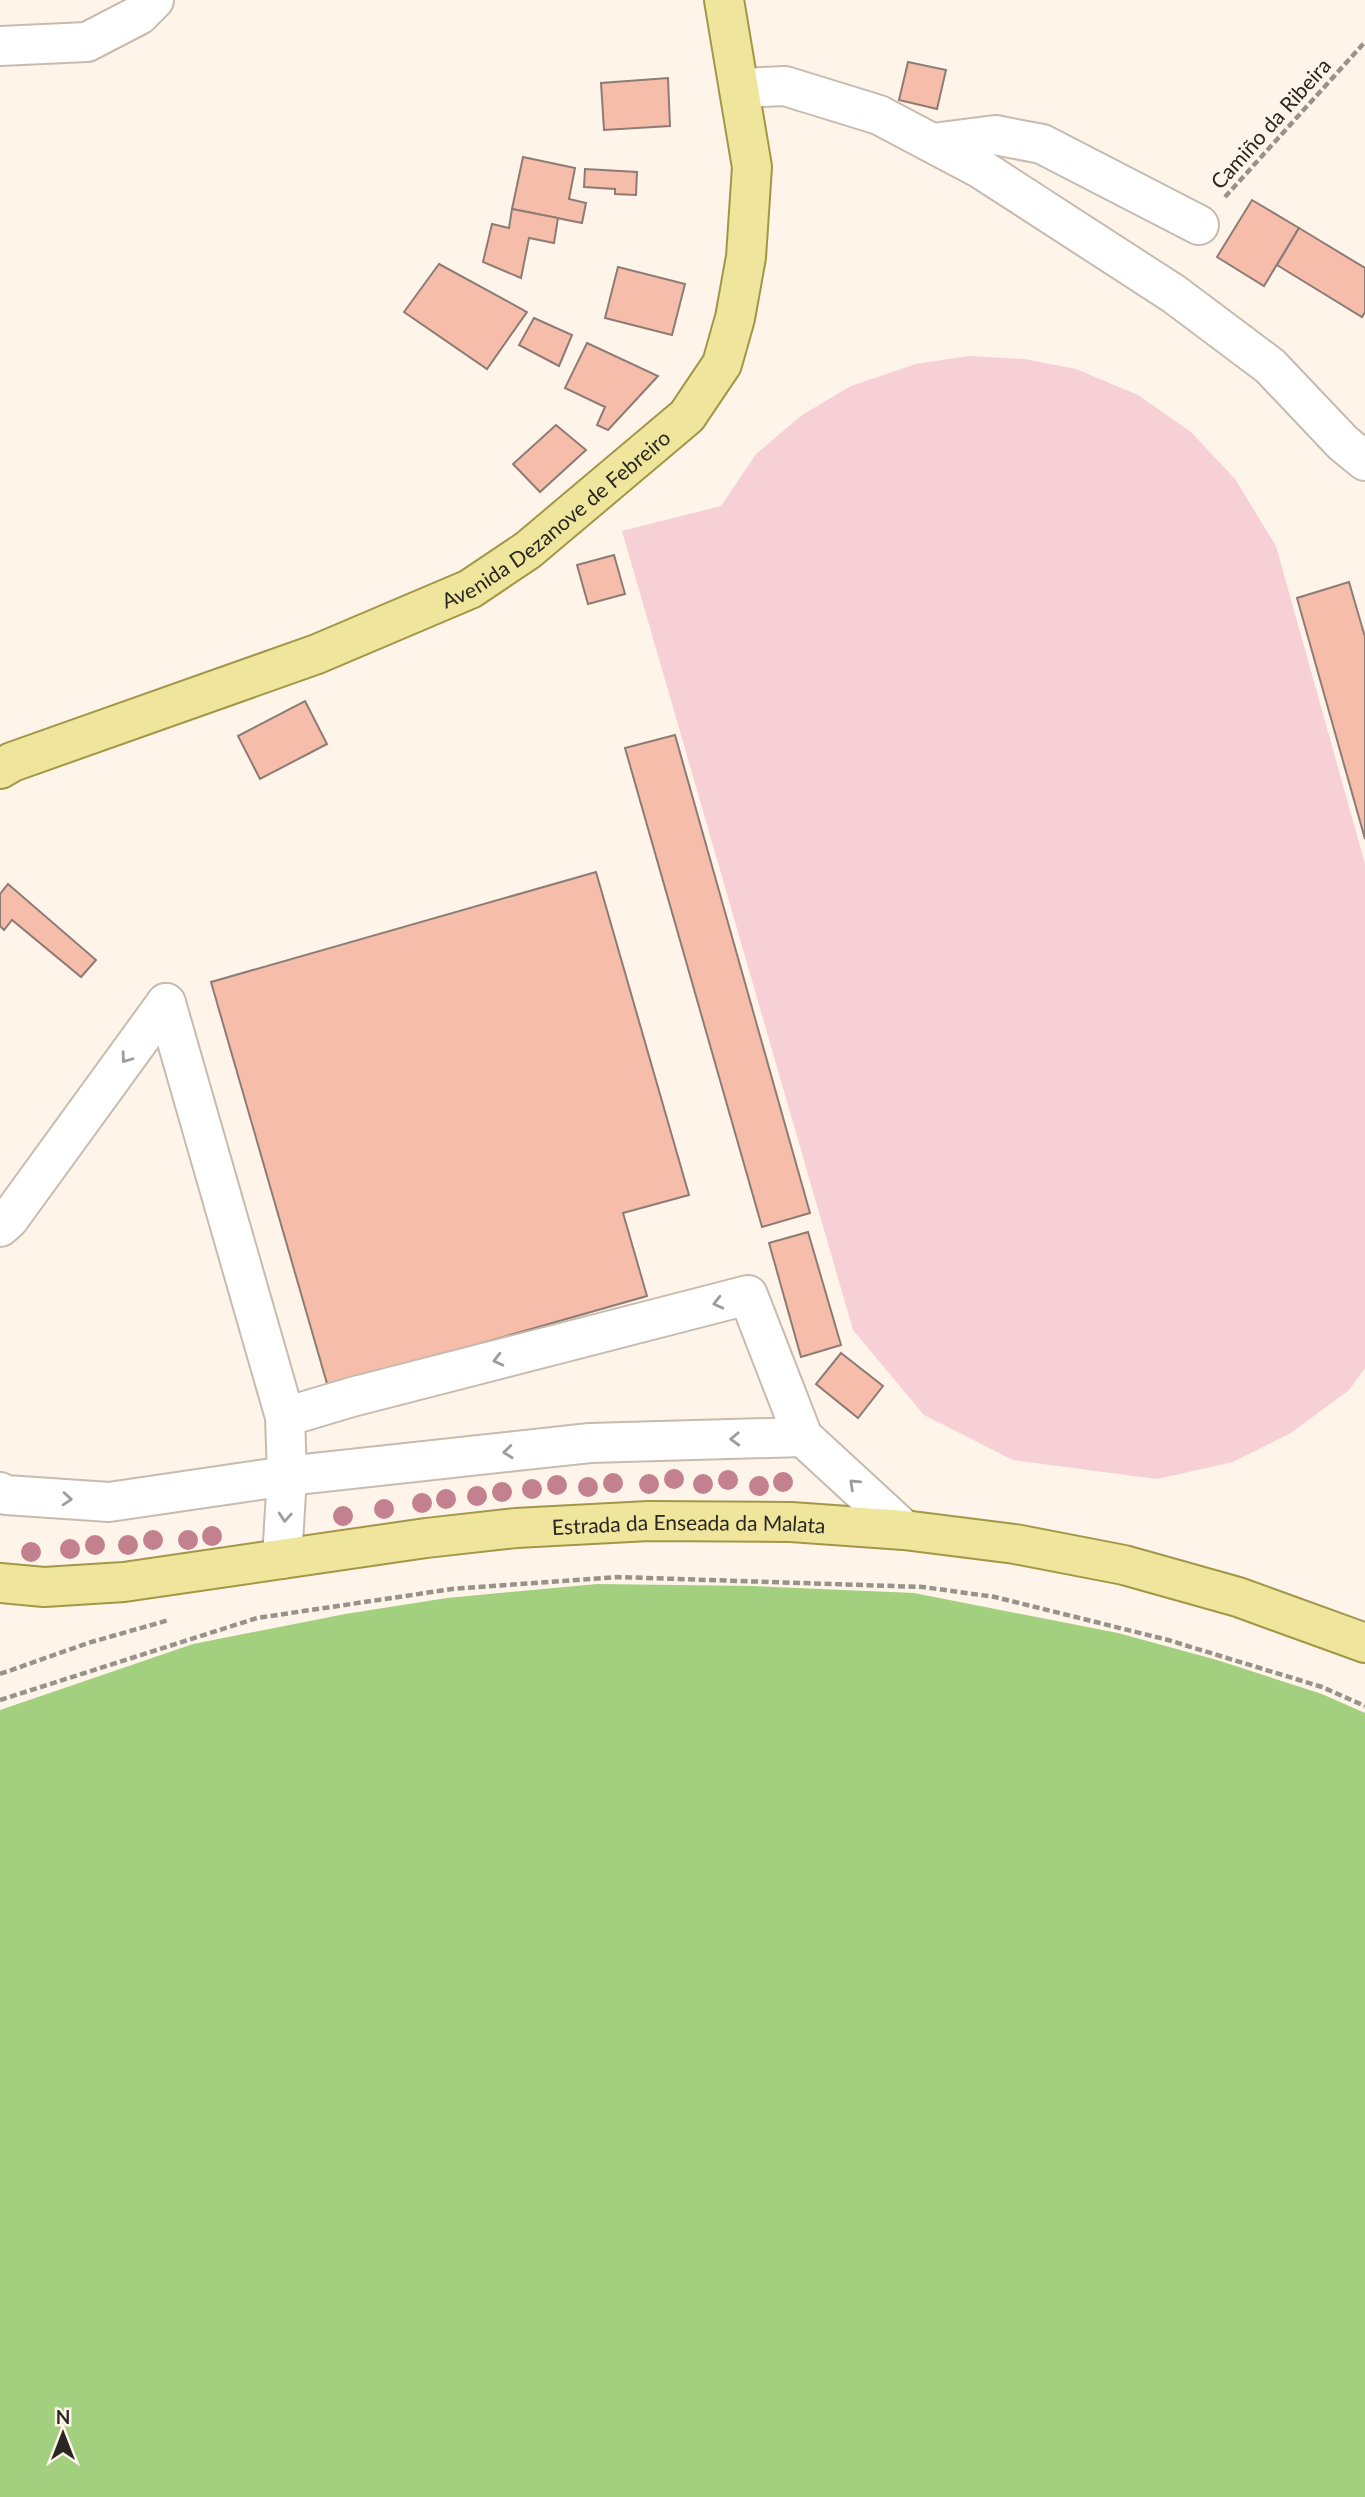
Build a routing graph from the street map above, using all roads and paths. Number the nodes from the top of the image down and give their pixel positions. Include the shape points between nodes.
1 (153, 0) edge
2 (724, 0) edge
3 (1365, 42) edge
4 (0, 46) edge
5 (738, 88) junction
6 (933, 143) junction
7 (1199, 225) joint
8 (1365, 461) edge
9 (4, 765) edge
10 (0, 1227) edge
11 (285, 1417) junction
12 (803, 1437) junction
13 (287, 1476) junction
14 (0, 1492) edge
15 (904, 1530) junction
16 (282, 1559) junction
17 (0, 1583) edge
18 (182, 1617) dead end
19 (1365, 1643) edge
20 (0, 1674) edge
21 (0, 1700) edge
22 (1365, 1706) edge

1 - 4 street via 139,15 87,42
2 - 5 main road, Avenida Dezanove de Febreiro
3 - 7 path, Camiño da Ribeira
5 - 6 street via 785,86 879,115
5 - 9 main road, Avenida Dezanove de Febreiro via 752,167 746,257 722,364 687,416 528,550 470,589 317,654
6 - 7 street via 995,135 1042,144
6 - 8 street via 1174,294 1270,366
11 -> 10 street via 166,1003
12 -> 11 street via 748,1295
11 - 13 street
12 -> 13 street via 590,1443
15 -> 12 street
14 -> 13 street via 109,1502
13 -> 16 street
15 - 16 main road, Estrada da Enseada da Malata via 791,1522 623,1522 516,1528
15 - 19 main road, Estrada da Enseada da Malata via 1124,1564 1238,1597
16 - 17 main road, Estrada da Enseada da Malata via 124,1582 44,1587
18 - 20 path
21 - 22 path via 257,1618 452,1589 617,1577 923,1587 995,1597 1168,1640 1322,1687

